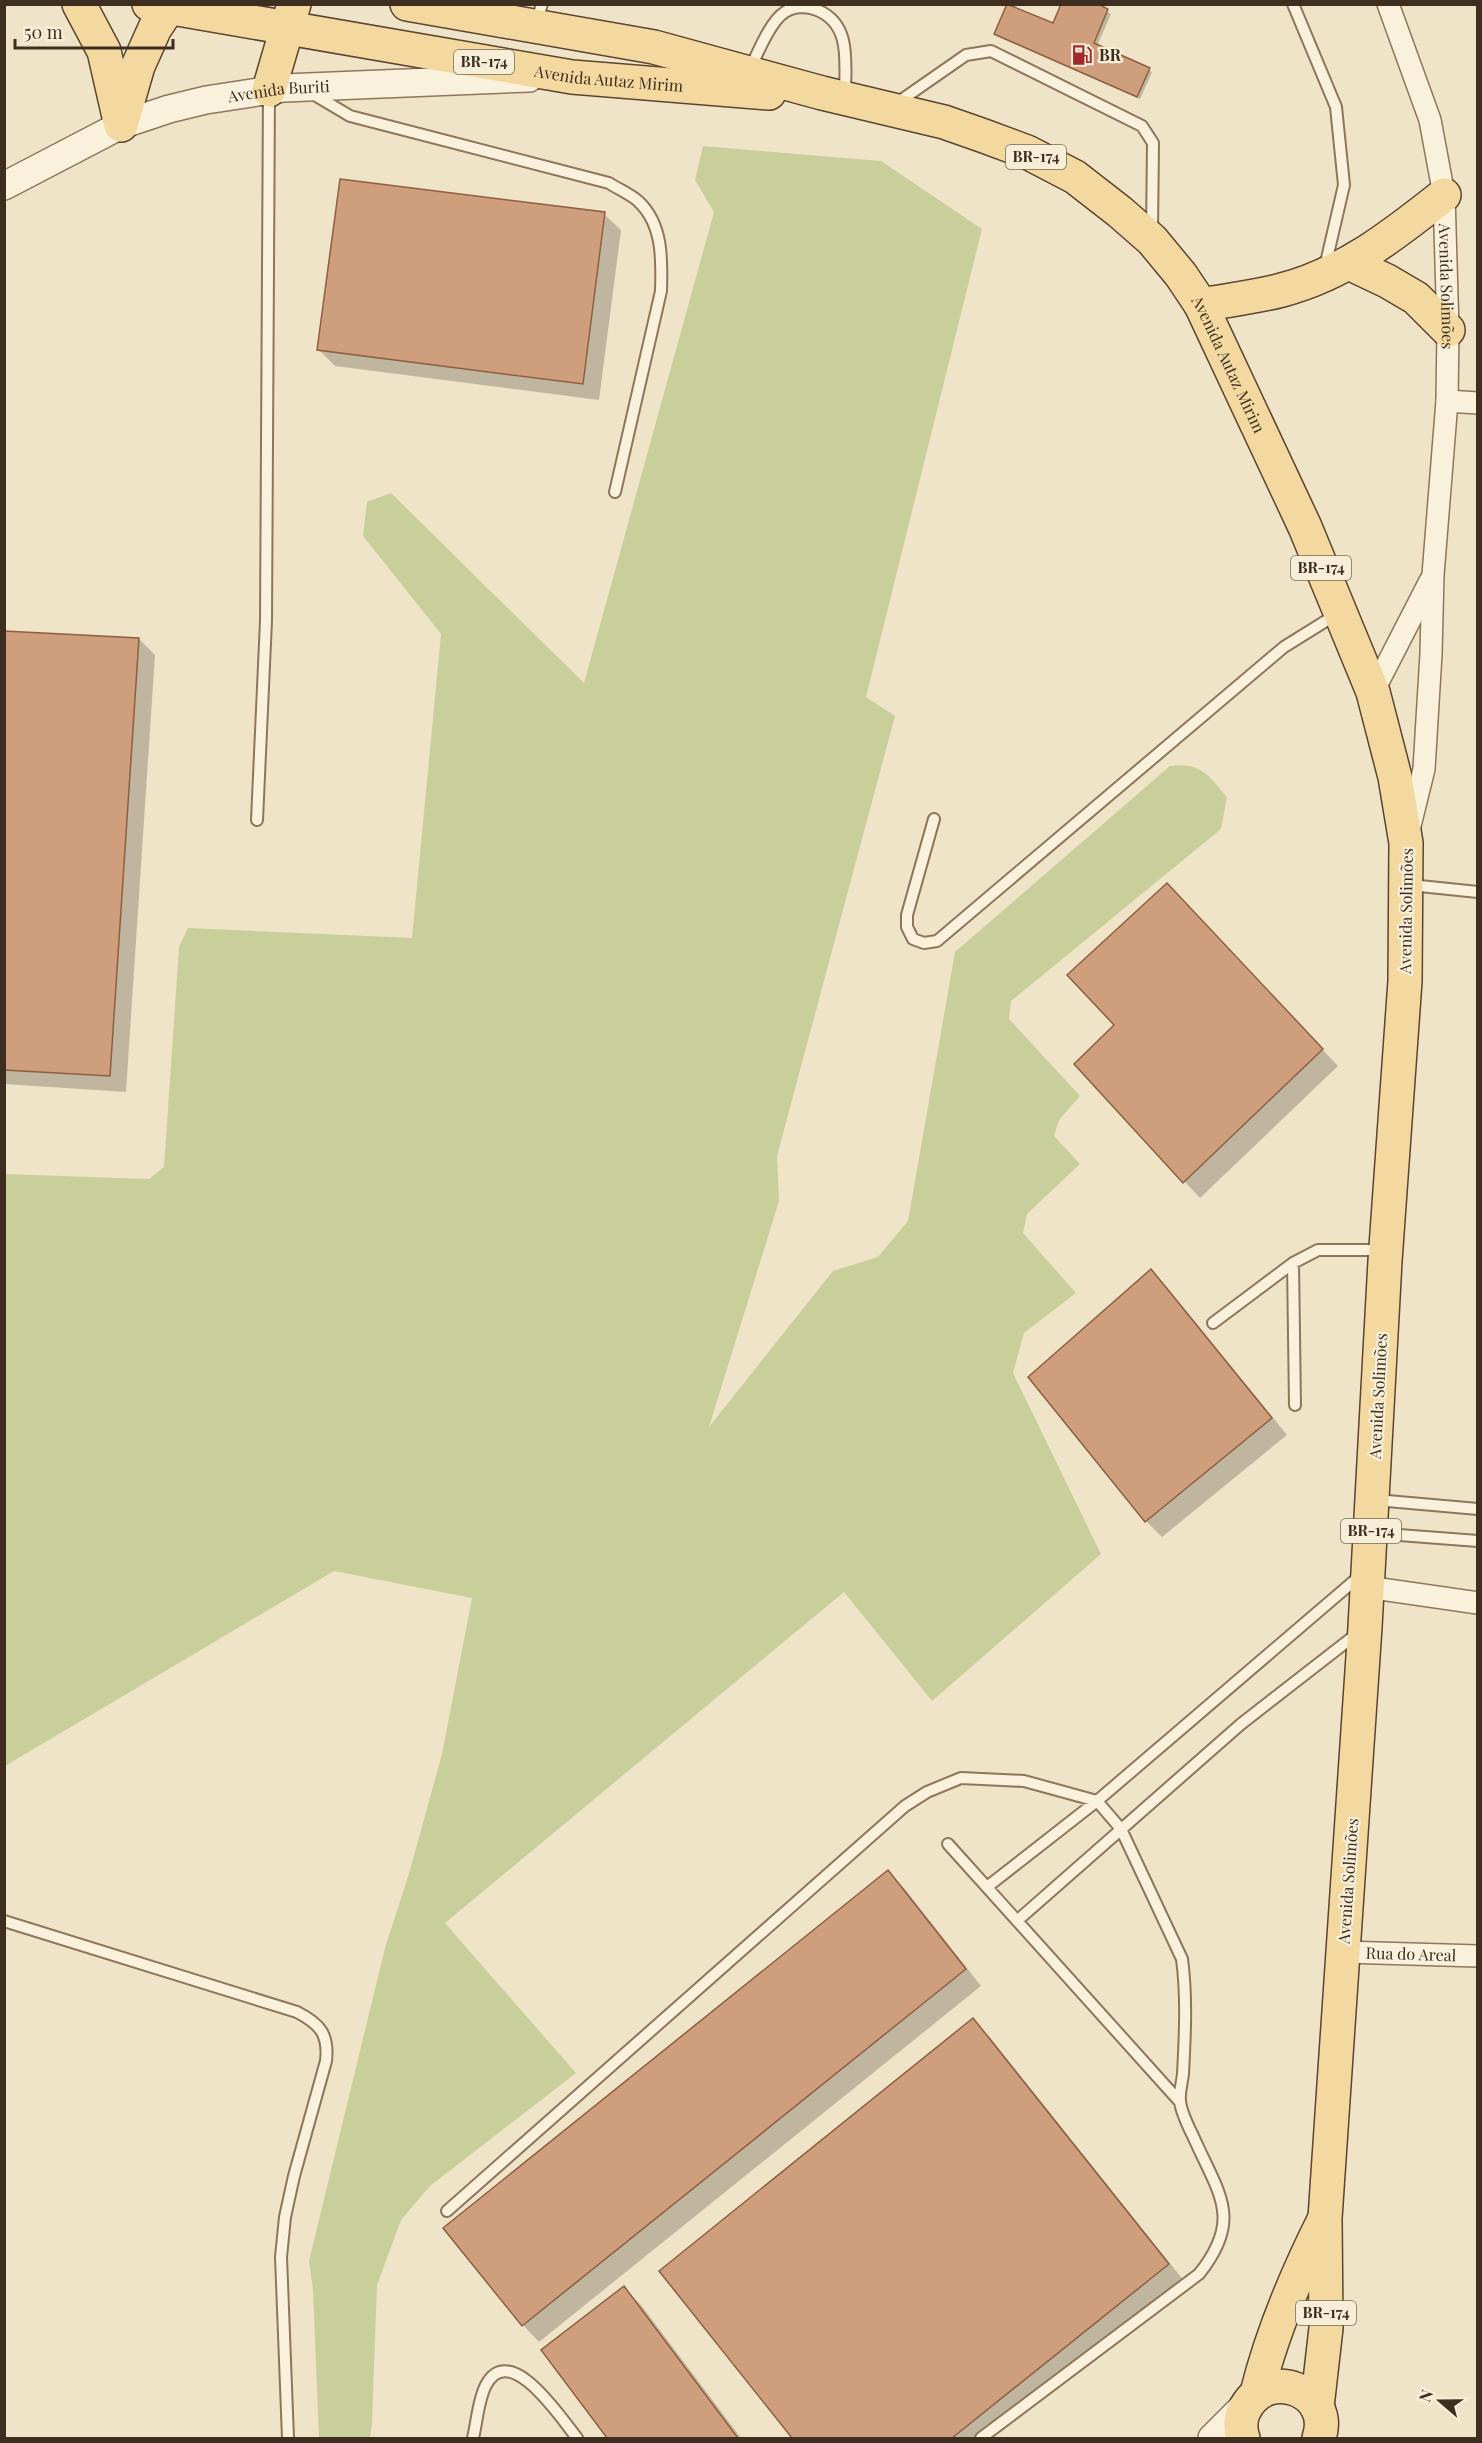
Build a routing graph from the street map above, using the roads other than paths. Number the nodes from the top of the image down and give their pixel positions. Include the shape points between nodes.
1 (79, 4) edge
2 (407, 4) edge
3 (1293, 4) edge
4 (1388, 4) edge
5 (163, 6) edge
6 (538, 16) edge
7 (290, 17) edge
8 (748, 73) junction
9 (572, 77) junction
10 (302, 87) junction
11 (269, 90) junction
12 (833, 95) junction
13 (890, 109) junction
14 (121, 125) junction
15 (4, 186) edge
16 (1444, 195) junction
17 (1152, 240) junction
18 (1336, 269) junction
19 (1201, 305) junction
20 (1448, 330) junction
21 (1447, 401) junction
22 (1478, 403) edge
23 (615, 492) dead end
24 (1433, 575) junction
25 (1340, 612) junction
26 (1373, 692) junction
27 (934, 819) dead end
28 (257, 820) dead end
29 (1406, 843) junction
30 (1406, 885) junction
31 (1478, 892) edge
32 (1386, 1250) junction
33 (1293, 1263) junction
34 (1213, 1323) dead end
35 (1295, 1405) dead end
36 (1372, 1500) junction
37 (1478, 1509) edge
38 (1371, 1533) junction
39 (1478, 1541) edge
40 (1367, 1578) junction
41 (1478, 1603) edge
42 (1365, 1627) junction
43 (1097, 1801) junction
44 (1121, 1829) junction
45 (948, 1844) dead end
46 (987, 1887) junction
47 (1018, 1920) junction
48 (4, 1921) edge
49 (1343, 1952) junction
50 (1478, 1956) edge
51 (1179, 2102) junction
52 (447, 2211) dead end
53 (1325, 2218) junction
54 (1253, 2397) junction
55 (1318, 2423) edge
56 (288, 2439) edge
57 (473, 2439) edge
58 (577, 2439) edge
59 (981, 2439) edge
60 (1212, 2439) edge
61 (1243, 2439) edge

1 - 14 main road via 104,51
2 - 6 main road, Avenida Autaz Mirim / BR-174
3 - 18 lane via 1336,107 1344,185
4 - 16 street, Avenida Solimões via 1430,120
5 - 7 main road, Avenida Autaz Mirim / BR-174
5 - 14 main road via 138,66
6 - 8 main road, Avenida Autaz Mirim / BR-174
7 - 9 main road, Avenida Autaz Mirim / BR-174
7 - 11 main road
8 - 12 main road, Avenida Autaz Mirim / BR-174
8 - 12 lane via 775,21 785,12 812,8 837,23 846,45
9 - 10 street, Avenida Buriti
9 - 12 main road, Avenida Autaz Mirim / BR-174
10 - 11 street, Avenida Buriti
10 - 23 lane via 350,116 609,183 638,201 657,230 662,291
11 - 14 street, Avenida Buriti via 197,102
11 - 28 lane via 266,621
12 - 13 main road, Avenida Autaz Mirim / BR-174
13 - 17 main road, Avenida Autaz Mirim / BR-174 via 944,122 1027,152 1075,177
13 - 17 lane via 966,55 991,51 1142,126 1153,143
14 - 15 street, Avenida Buriti
16 - 18 main road via 1398,231
16 - 20 street, Avenida Solimões
17 - 19 main road, Avenida Autaz Mirim / BR-174
18 - 19 main road via 1282,290
18 - 20 main road via 1387,281 1416,298
19 - 25 main road, Avenida Autaz Mirim / BR-174 via 1305,527
20 - 21 street, Avenida Solimões
21 - 22 street
21 - 24 street, Avenida Solimões
24 - 26 street, Avenida Solimões
24 - 29 street, Avenida Solimões via 1424,769
25 - 26 main road, Avenida Autaz Mirim / BR-174
25 - 27 lane via 1284,648 937,941 924,942 913,939 907,915
26 - 29 main road, Avenida Autaz Mirim / BR-174 via 1395,777
29 - 30 main road, Avenida Solimões / BR-174
30 - 31 lane
30 - 32 main road, Avenida Solimões / BR-174 via 1405,981
32 - 33 lane via 1318,1250
32 - 36 main road, Avenida Solimões / BR-174
33 - 34 lane
33 - 35 lane
36 - 37 lane
36 - 38 main road, Avenida Solimões / BR-174
38 - 39 lane
38 - 40 main road, Avenida Solimões / BR-174
40 - 41 street
40 - 42 main road, Avenida Solimões / BR-174
40 - 43 lane
42 - 44 lane via 1241,1724
42 - 49 main road, Avenida Solimões / BR-174
43 - 44 lane
43 - 46 lane
43 - 52 lane via 1023,1781 991,1779 961,1778 927,1792 905,1806
44 - 47 lane
44 - 51 lane via 1182,1959 1185,2009
45 - 46 lane
46 - 47 lane
47 - 51 lane
48 - 56 lane via 297,2012 314,2020 322,2031 328,2046 326,2061 294,2176 281,2257
49 - 50 street, Rua do Areal
49 - 53 main road, Avenida Solimões / BR-174
51 - 59 lane via 1221,2201 1225,2222 1214,2255 1199,2274
53 - 54 main road, Avenida Solimões / BR-174 via 1290,2291
53 - 55 main road, Avenida Solimões / BR-174 via 1326,2328
54 - 55 main road, BR-174 via 1273,2386 1290,2386 1306,2394
54 - 60 street
54 - 61 main road, BR-174 via 1242,2416
57 - 58 lane via 485,2386 500,2373 514,2372 533,2385

